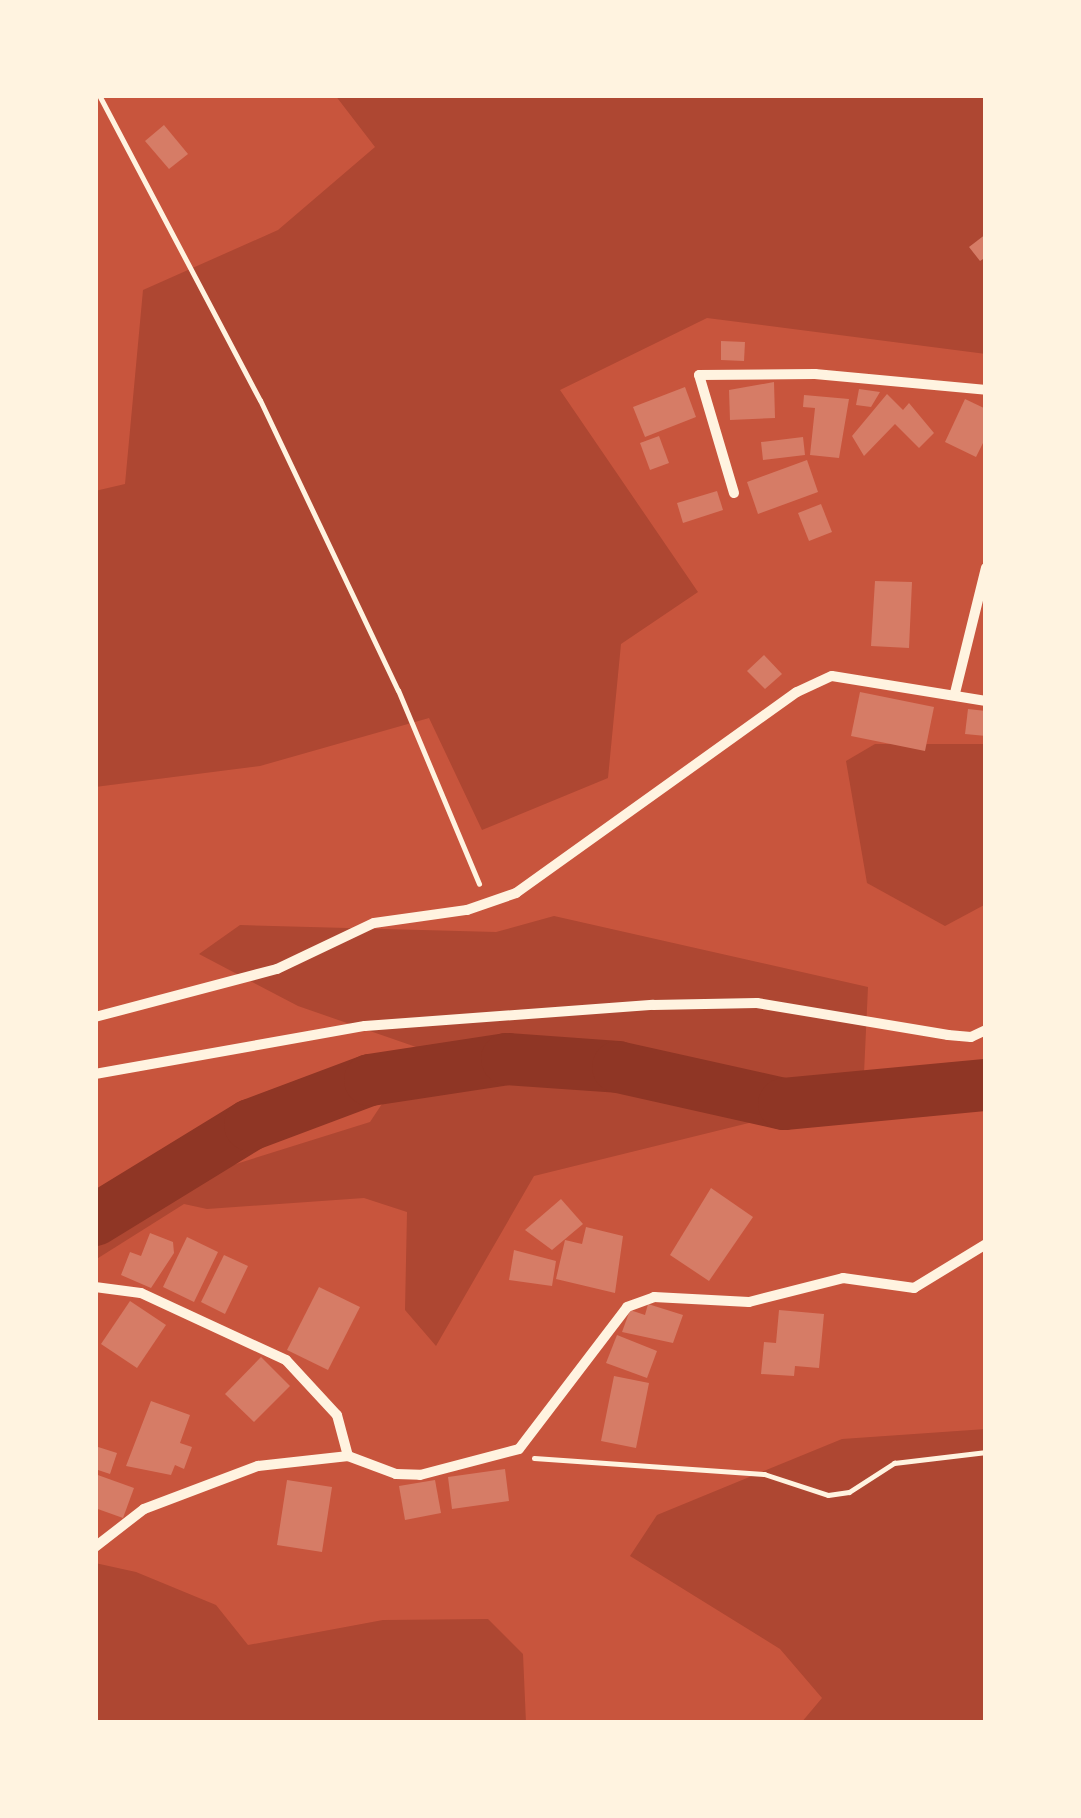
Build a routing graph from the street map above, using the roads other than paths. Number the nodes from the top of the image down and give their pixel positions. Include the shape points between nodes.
1 (986, 390) edge
2 (734, 494) dead end
3 (986, 568) edge
4 (955, 692) junction
5 (986, 701) edge
6 (95, 1017) edge
7 (986, 1030) edge
8 (95, 1074) edge
9 (986, 1244) edge
10 (95, 1287) edge
11 (348, 1456) junction
12 (95, 1547) edge

1 - 2 street via 797,374 699,375
3 - 4 street
4 - 5 street
4 - 6 street via 832,676 798,692 556,868 487,904 374,923 277,968
7 - 8 street via 972,1038 757,1003 653,1005 365,1026
9 - 11 street via 914,1288 843,1278 749,1302 654,1297 627,1308 518,1449 420,1475 396,1474
10 - 11 street via 140,1293 286,1360 338,1414
11 - 12 street via 258,1466 194,1485 144,1509

